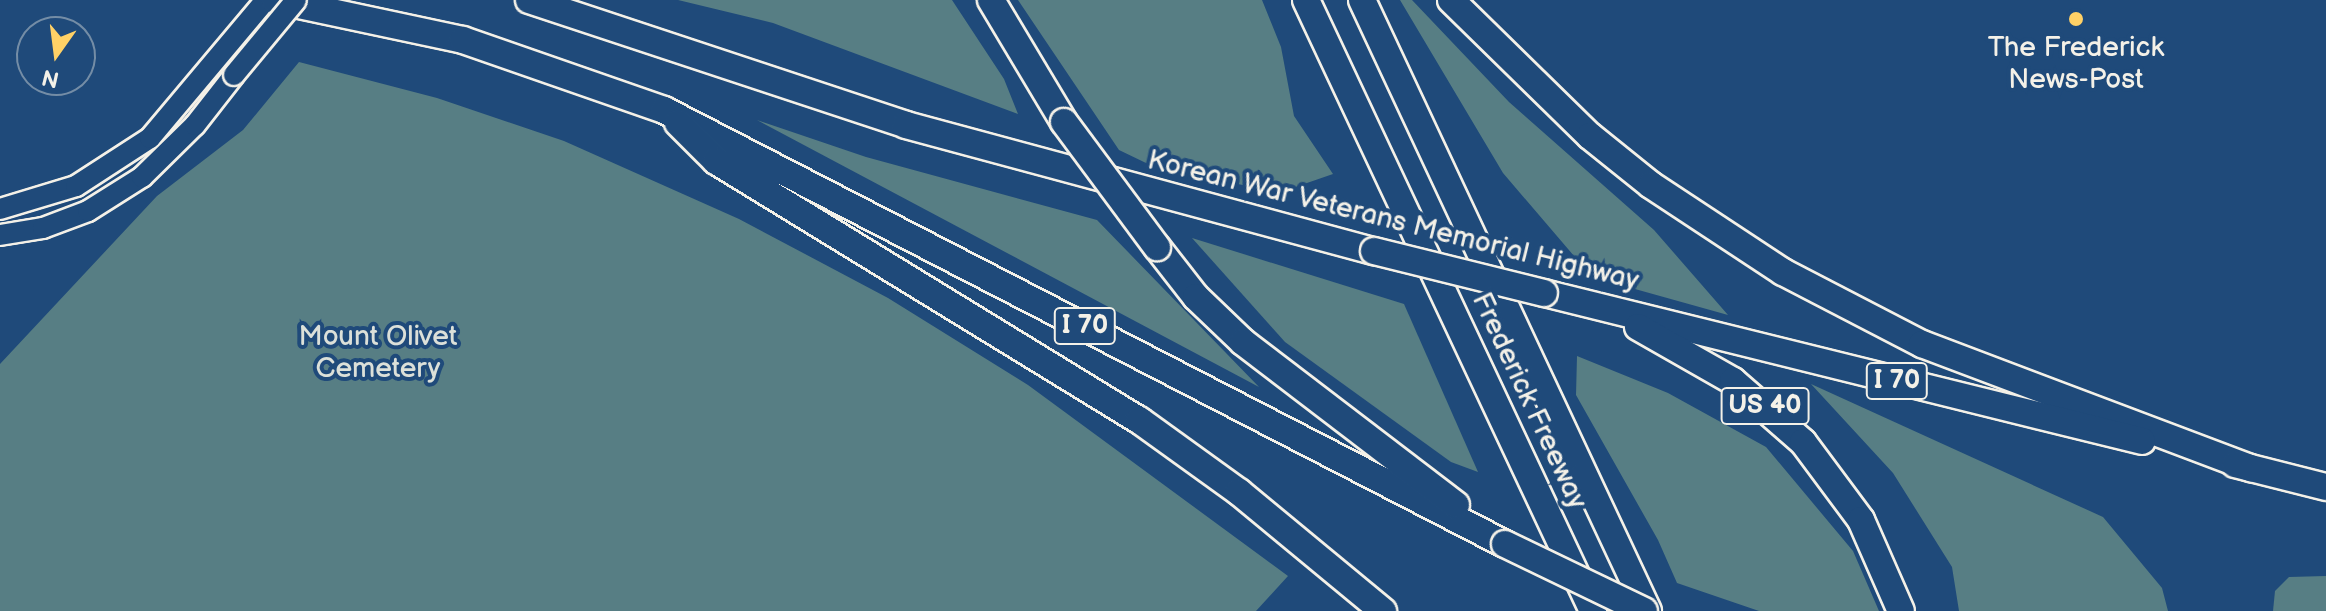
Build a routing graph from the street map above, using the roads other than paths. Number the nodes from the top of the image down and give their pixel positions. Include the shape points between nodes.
1 (266, 0) edge
2 (275, 0) edge
3 (296, 0) edge
4 (529, 0) edge
5 (991, 0) edge
6 (1306, 0) edge
7 (1362, 0) edge
8 (1451, 0) edge
9 (664, 110) junction
10 (0, 209) edge
11 (0, 235) edge
12 (1544, 293) junction
13 (2251, 468) junction
14 (2326, 487) edge
15 (1505, 544) junction
16 (1383, 611) edge
17 (1593, 611) edge
18 (1648, 611) edge
19 (1901, 611) edge

1 - 10 main road via 168,121 101,173 51,197
2 - 9 highway, I 70 via 463,40
3 - 11 main road, bridge via 195,125 142,177 88,211 43,228
4 - 12 highway, Korean War Veterans Memorial Highway / I 70, bridge via 906,125
5 - 15 highway, bridge via 1064,122 1196,297 1243,342
6 - 17 highway, Frederick Freeway
7 - 18 highway, Frederick Freeway
8 - 13 highway via 1590,136 1651,185 1783,272 1922,344
9 - 15 highway, I 70
9 - 16 highway via 716,161 1139,420 1239,492
12 - 13 highway, Korean War Veterans Memorial Highway / I 70
12 - 19 highway, US 40 via 1648,331 1769,409 1803,442 1861,520
13 - 14 highway, I 70
15 - 18 highway, I 70, bridge

